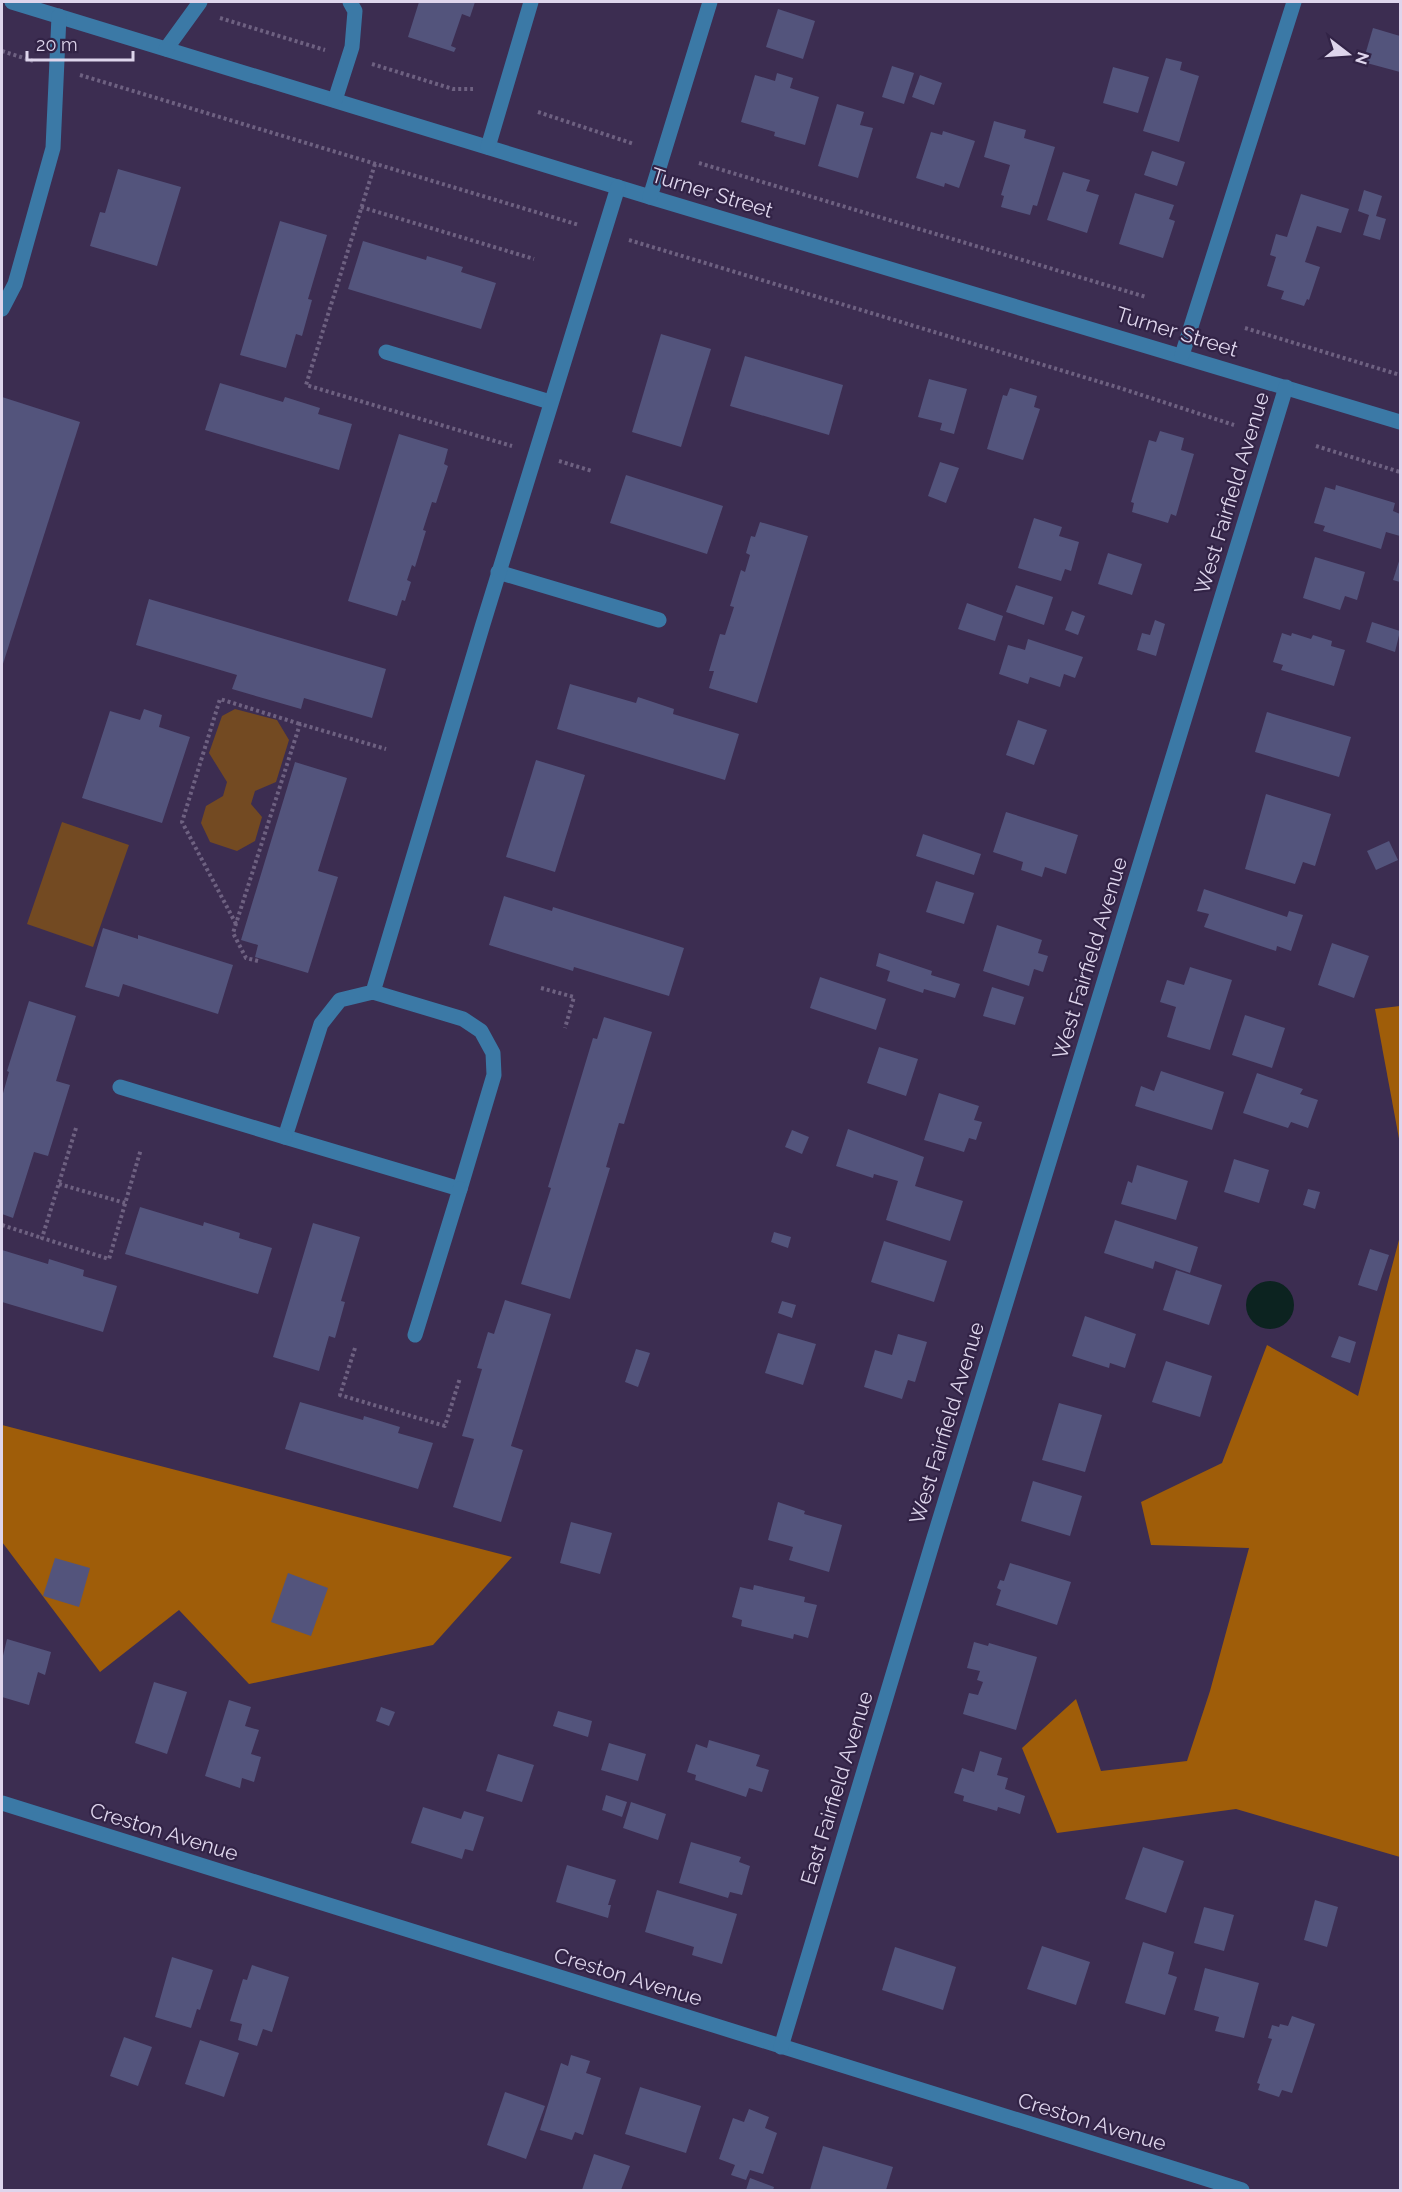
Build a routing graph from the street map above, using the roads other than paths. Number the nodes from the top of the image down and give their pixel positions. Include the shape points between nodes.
1 (12, 2) edge
2 (350, 2) edge
3 (531, 2) edge
4 (710, 2) edge
5 (1294, 2) edge
6 (197, 6) edge
7 (59, 16) junction
8 (166, 49) junction
9 (335, 100) junction
10 (488, 147) junction
11 (618, 187) junction
12 (650, 197) junction
13 (2, 309) edge
14 (386, 352) dead end
15 (1182, 355) junction
16 (1286, 387) junction
17 (550, 402) junction
18 (1401, 422) edge
19 (498, 572) junction
20 (660, 620) dead end
21 (373, 992) junction
22 (120, 1087) dead end
23 (285, 1137) junction
24 (460, 1189) junction
25 (415, 1335) dead end
26 (933, 1541) joint
27 (2, 1803) edge
28 (781, 2048) junction
29 (1242, 2190) edge

1 - 7 street, Turner Street
2 - 9 street via 355,11 352,46
3 - 10 street
4 - 12 street
5 - 15 street
6 - 8 street
7 - 8 street, Turner Street
7 - 13 street via 53,148 15,284
8 - 9 street, Turner Street
9 - 10 street, Turner Street
10 - 11 street, Turner Street
11 - 12 street, Turner Street
11 - 17 street
12 - 15 street, Turner Street
14 - 17 street
15 - 16 street, Turner Street
16 - 18 street, Turner Street
16 - 26 street, West Fairfield Avenue
17 - 19 street
19 - 20 street
19 - 21 street
21 - 23 street via 340,1000 321,1024
21 - 24 street via 463,1019 481,1031 493,1053 494,1075
22 - 23 street
23 - 24 street
24 - 25 street
26 - 28 street, East Fairfield Avenue
27 - 28 street, Creston Avenue
28 - 29 street, Creston Avenue

